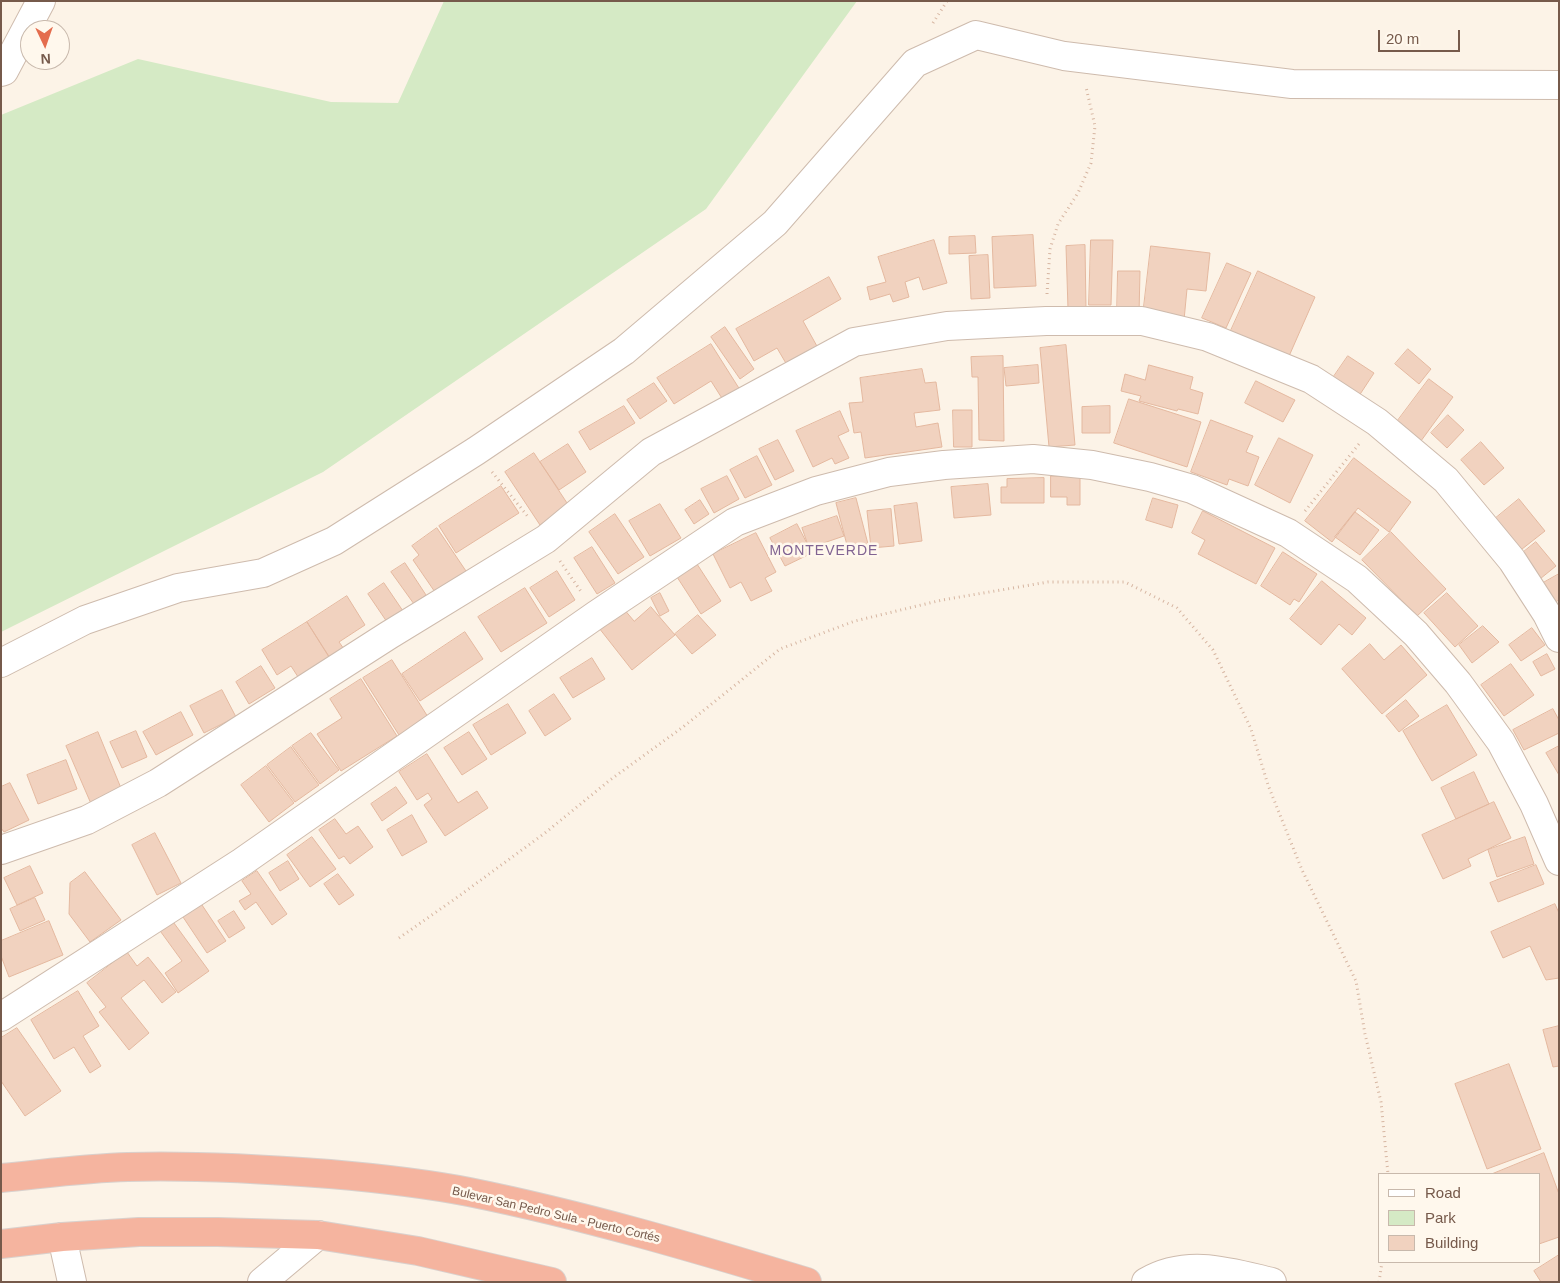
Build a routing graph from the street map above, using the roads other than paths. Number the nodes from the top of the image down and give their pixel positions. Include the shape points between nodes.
1 (41, 1) edge
2 (1, 72) edge
3 (1559, 85) edge
4 (1559, 638) edge
5 (1, 663) edge
6 (1, 850) edge
7 (1559, 861) edge
8 (1, 1017) edge
9 (1, 1178) edge
10 (318, 1235) junction
11 (62, 1237) junction
12 (1, 1244) edge
13 (72, 1282) edge
14 (262, 1282) edge
15 (552, 1282) edge
16 (807, 1282) edge
17 (1146, 1282) edge
18 (1272, 1282) edge

1 - 2 street
3 - 5 street via 1292,84 1064,56 976,35 915,63 775,223 624,351 476,451 334,541 263,572 178,588 84,620
4 - 6 street via 1512,560 1446,480 1377,422 1311,379 1208,337 1142,321 947,326 854,342 651,452 546,538 158,783 87,820
7 - 8 street via 1534,804 1501,742 1458,683 1416,634 1357,579 1288,533 1192,489 1092,465 1033,459 944,465 889,472 816,490 735,522 242,862
9 - 16 highway, Bulevar San Pedro Sula - Puerto Cortés via 127,1167 196,1167 376,1178 467,1192 543,1209 637,1232
10 - 11 highway via 139,1232
10 - 14 street
10 - 15 highway via 418,1251
11 - 12 highway
11 - 13 street
17 - 18 street via 1183,1268 1224,1270

